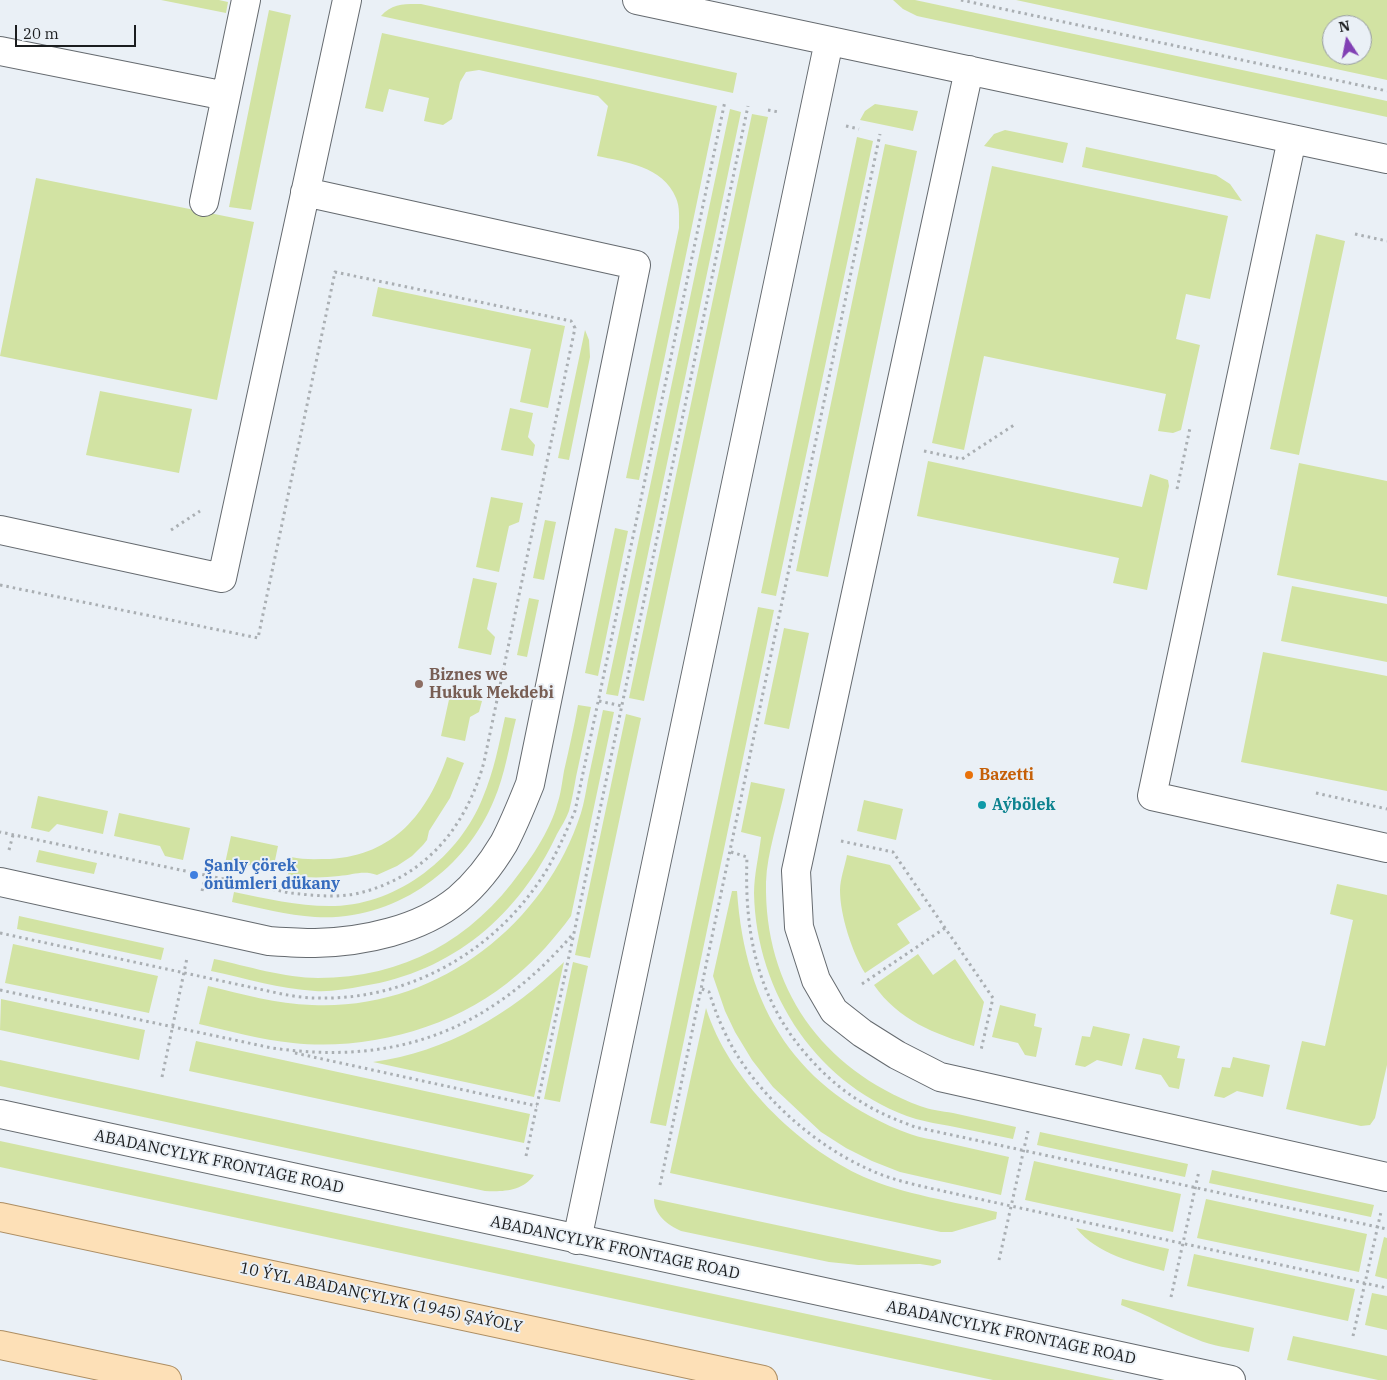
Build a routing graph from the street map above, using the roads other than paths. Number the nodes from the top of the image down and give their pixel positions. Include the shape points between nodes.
1 (246, 0) edge
2 (347, 0) edge
3 (637, 0) edge
4 (829, 41) junction
5 (0, 51) edge
6 (969, 70) junction
7 (226, 96) junction
8 (1292, 139) junction
9 (1387, 159) edge
10 (305, 192) junction
11 (204, 202) dead end
12 (0, 530) edge
13 (1387, 848) edge
14 (0, 882) edge
15 (0, 1114) edge
16 (1387, 1177) edge
17 (0, 1217) edge
18 (577, 1240) junction
19 (0, 1345) edge
20 (167, 1380) edge
21 (762, 1380) edge
22 (1231, 1380) edge

1 - 7 street
2 - 10 street
3 - 4 street
4 - 6 street
4 - 18 street
5 - 7 street
6 - 8 street
6 - 16 street via 796,871 799,927 816,980 834,1011 862,1033 897,1056 940,1077
7 - 11 street
8 - 9 street
8 - 13 street via 1152,796
10 - 12 street via 222,578
10 - 14 street via 636,265 530,784 517,817 484,872 458,899 428,918 391,932 355,940 315,943 269,941
15 - 18 street, ABADANCYLYK FRONTAGE ROAD
17 - 21 main road, 10 ÝYL ABADANÇYLYK (1945) ŞAÝOLY
18 - 22 street, ABADANCYLYK FRONTAGE ROAD
19 - 20 main road

